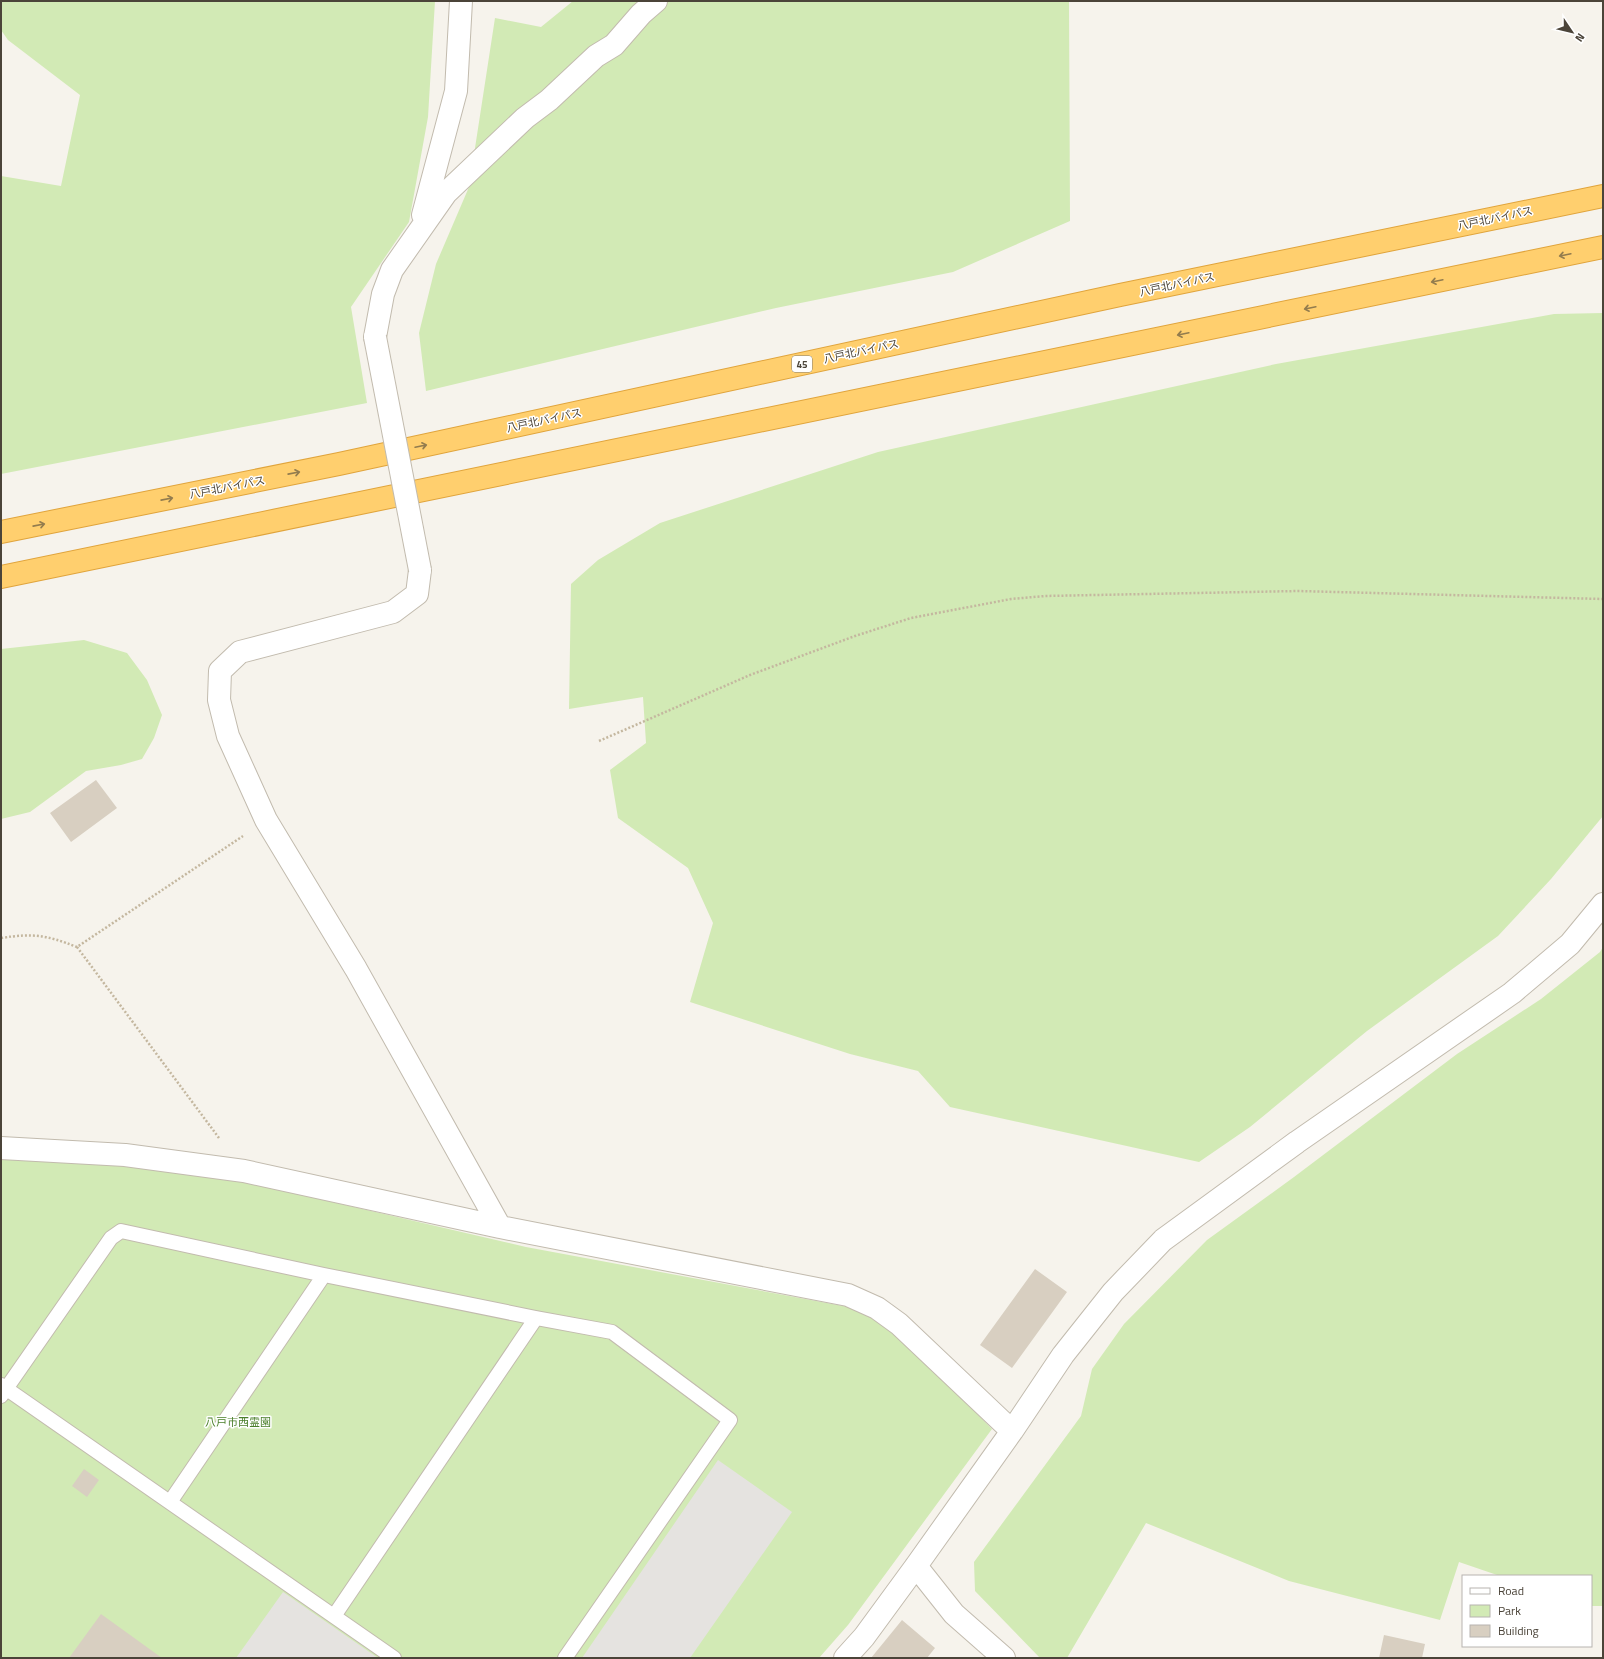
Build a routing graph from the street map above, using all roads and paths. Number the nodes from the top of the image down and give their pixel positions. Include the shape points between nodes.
1 (461, 1) edge
2 (656, 1) edge
3 (1603, 196) edge
4 (419, 232) junction
5 (1603, 247) edge
6 (1, 532) edge
7 (1, 578) edge
8 (1603, 599) edge
9 (599, 741) dead end
10 (266, 820) junction
11 (1603, 904) edge
12 (1, 938) edge
13 (77, 947) junction
14 (1, 1148) edge
15 (244, 1171) junction
16 (500, 1227) junction
17 (324, 1275) junction
18 (536, 1318) junction
19 (3, 1390) edge
20 (1012, 1431) junction
21 (170, 1502) junction
22 (916, 1566) junction
23 (334, 1616) junction
24 (394, 1658) edge
25 (565, 1658) edge
26 (845, 1658) edge
27 (1004, 1658) edge

1 - 4 street via 456,90
2 - 4 street via 614,45 596,56 549,100 525,118 446,193
6 -> 3 highway, 八戸北バイパス / 45 via 339,464 1120,295
4 - 10 street, bridge via 392,270 383,294 375,337 420,570 417,594 393,612 240,652 220,671 219,700 228,736
5 -> 7 highway
8 - 9 path via 1298,591 1045,596 1011,599 911,618 855,636 750,675
10 - 13 path
10 - 16 street via 356,969
11 - 20 street via 1570,944 1512,993 1297,1142 1163,1240 1108,1298 1063,1355
12 - 13 path via 24,935 50,937
13 - 15 path
14 - 15 street via 125,1155
15 - 16 street
16 - 20 street via 848,1295 877,1308 899,1324
17 - 18 lane
17 - 19 lane via 121,1231 111,1238
17 - 21 lane
18 - 23 lane
18 - 25 lane via 612,1332 730,1420
19 - 21 lane
20 - 22 street
21 - 23 lane
22 - 26 street
22 - 27 street via 954,1614
23 - 24 lane

